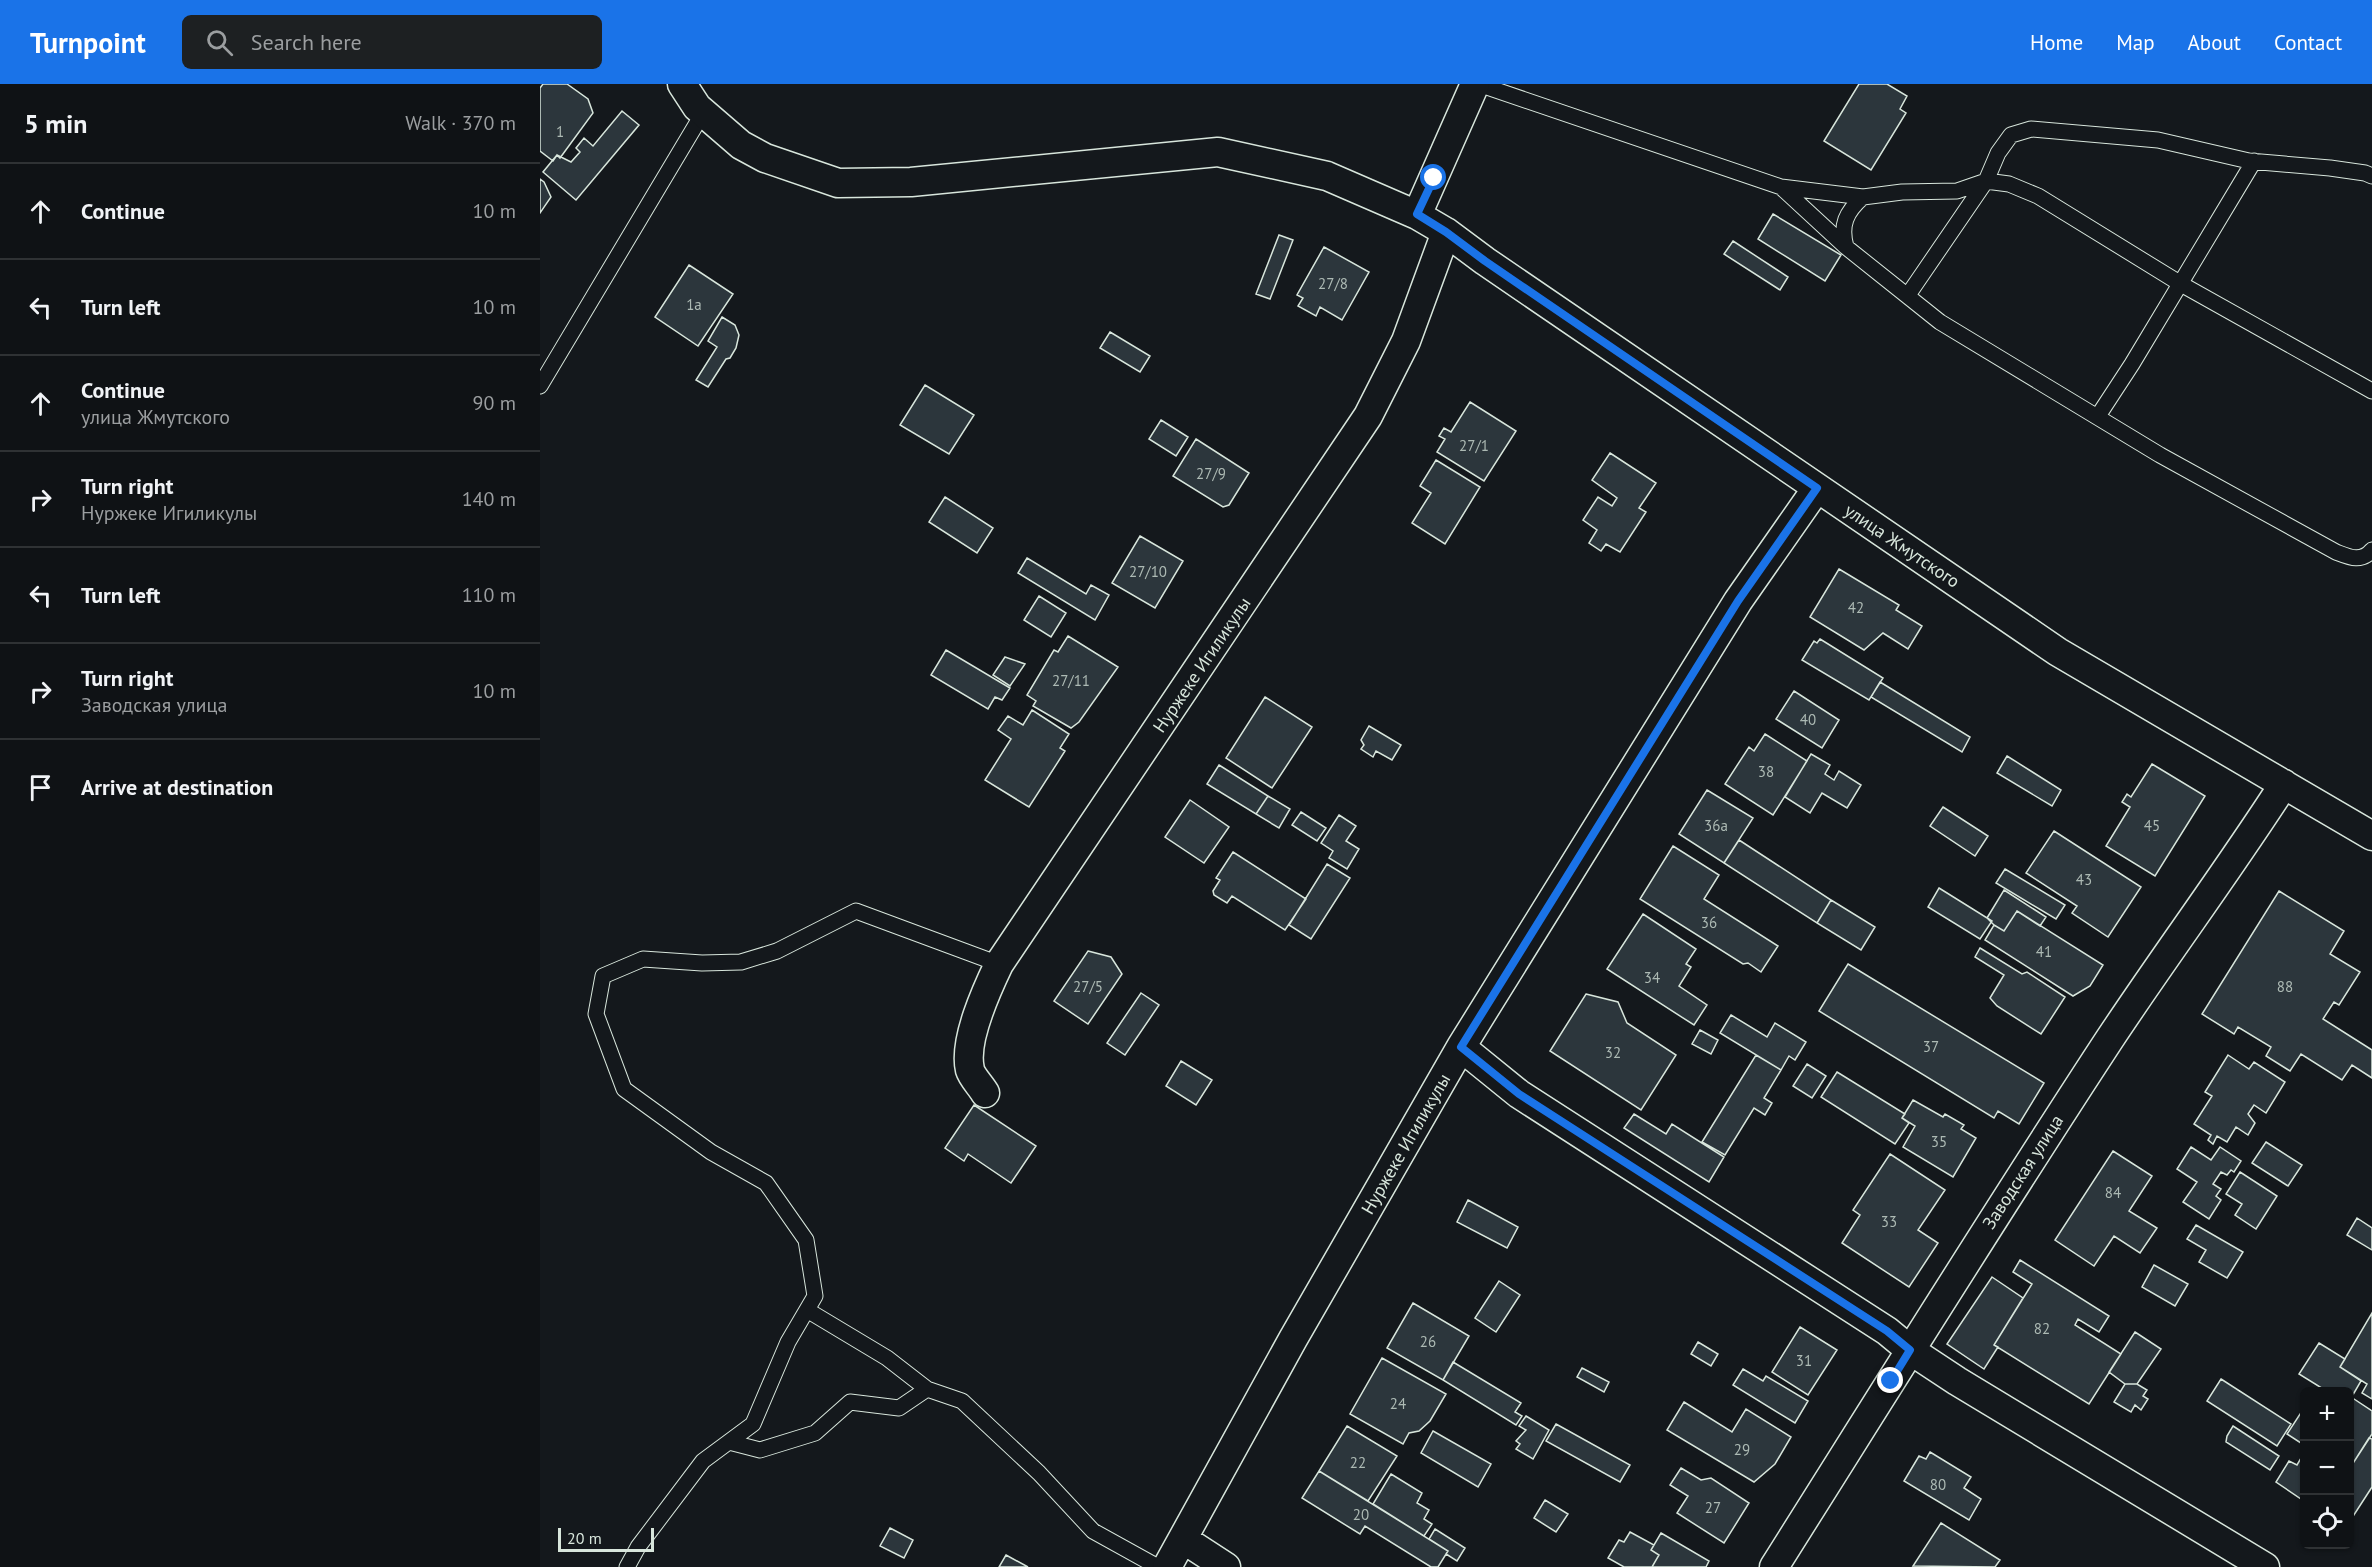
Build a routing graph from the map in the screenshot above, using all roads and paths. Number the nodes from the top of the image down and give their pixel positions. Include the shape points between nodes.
1 (682, 84) edge
2 (1477, 84) edge
3 (703, 113) junction
4 (2254, 161) junction
5 (2372, 176) edge
6 (1986, 181) junction
7 (1781, 187) junction
8 (1863, 198) junction
9 (1417, 214) junction
10 (1446, 232) junction
11 (1846, 247) junction
12 (2181, 284) junction
13 (1908, 296) junction
14 (540, 386) edge
15 (2372, 391) edge
16 (2098, 416) junction
17 (1817, 488) junction
18 (2372, 550) edge
19 (2284, 784) junction
20 (2372, 836) edge
21 (999, 964) junction
22 (1461, 1047) junction
23 (986, 1093) dead end
24 (807, 1310) junction
25 (1910, 1350) junction
26 (927, 1389) junction
27 (729, 1442) junction
28 (1183, 1539) junction
29 (627, 1567) edge
30 (1158, 1567) edge
31 (1167, 1567) edge
32 (1226, 1567) edge
33 (1774, 1567) edge
34 (2265, 1567) edge

1 - 3 street, улица Жмутского
2 - 7 lane
2 - 9 street
3 - 9 street, улица Жмутского via 741,145 765,158 837,183 912,182 1218,152 1327,176
3 - 14 lane
4 - 5 lane
4 - 6 lane via 2158,140 2031,129 2011,135
4 - 12 lane
6 - 8 lane via 1957,191 1902,192
6 - 12 lane via 2009,184 2038,196
6 - 13 lane
7 - 8 lane
7 - 11 lane
8 - 11 lane via 1844,220
9 - 10 street, улица Жмутского
10 - 17 street, улица Жмутского
10 - 21 street, Нуржеке Игиликулы via 1406,341 1368,416
11 - 13 lane
12 - 15 lane
12 - 16 lane
13 - 16 lane via 1941,322
16 - 18 lane via 2160,455 2336,552 2356,559
17 - 19 street, улица Жмутского via 2058,652
17 - 22 street, Нуржеке Игиликулы via 1738,601
19 - 20 street, улица Жмутского
19 - 25 street, Заводская улица via 2111,1037
21 - 23 street, Нуржеке Игиликулы via 981,1001 970,1043 970,1070
21 - 24 lane via 856,911 777,951 741,962 643,959 603,976 596,1014 624,1089 711,1152 766,1183 806,1240 815,1296
22 - 25 street via 1519,1094 1887,1331
22 - 28 street, Нуржеке Игиликулы
24 - 26 lane via 887,1358
24 - 27 lane via 788,1342 753,1424
25 - 33 street, Заводская улица
25 - 34 street
26 - 27 lane via 898,1408 850,1402 814,1432 760,1450
26 - 30 lane via 962,1401 1039,1473 1093,1531
27 - 29 lane via 703,1461
28 - 31 street, Нуржеке Игиликулы
28 - 32 street

